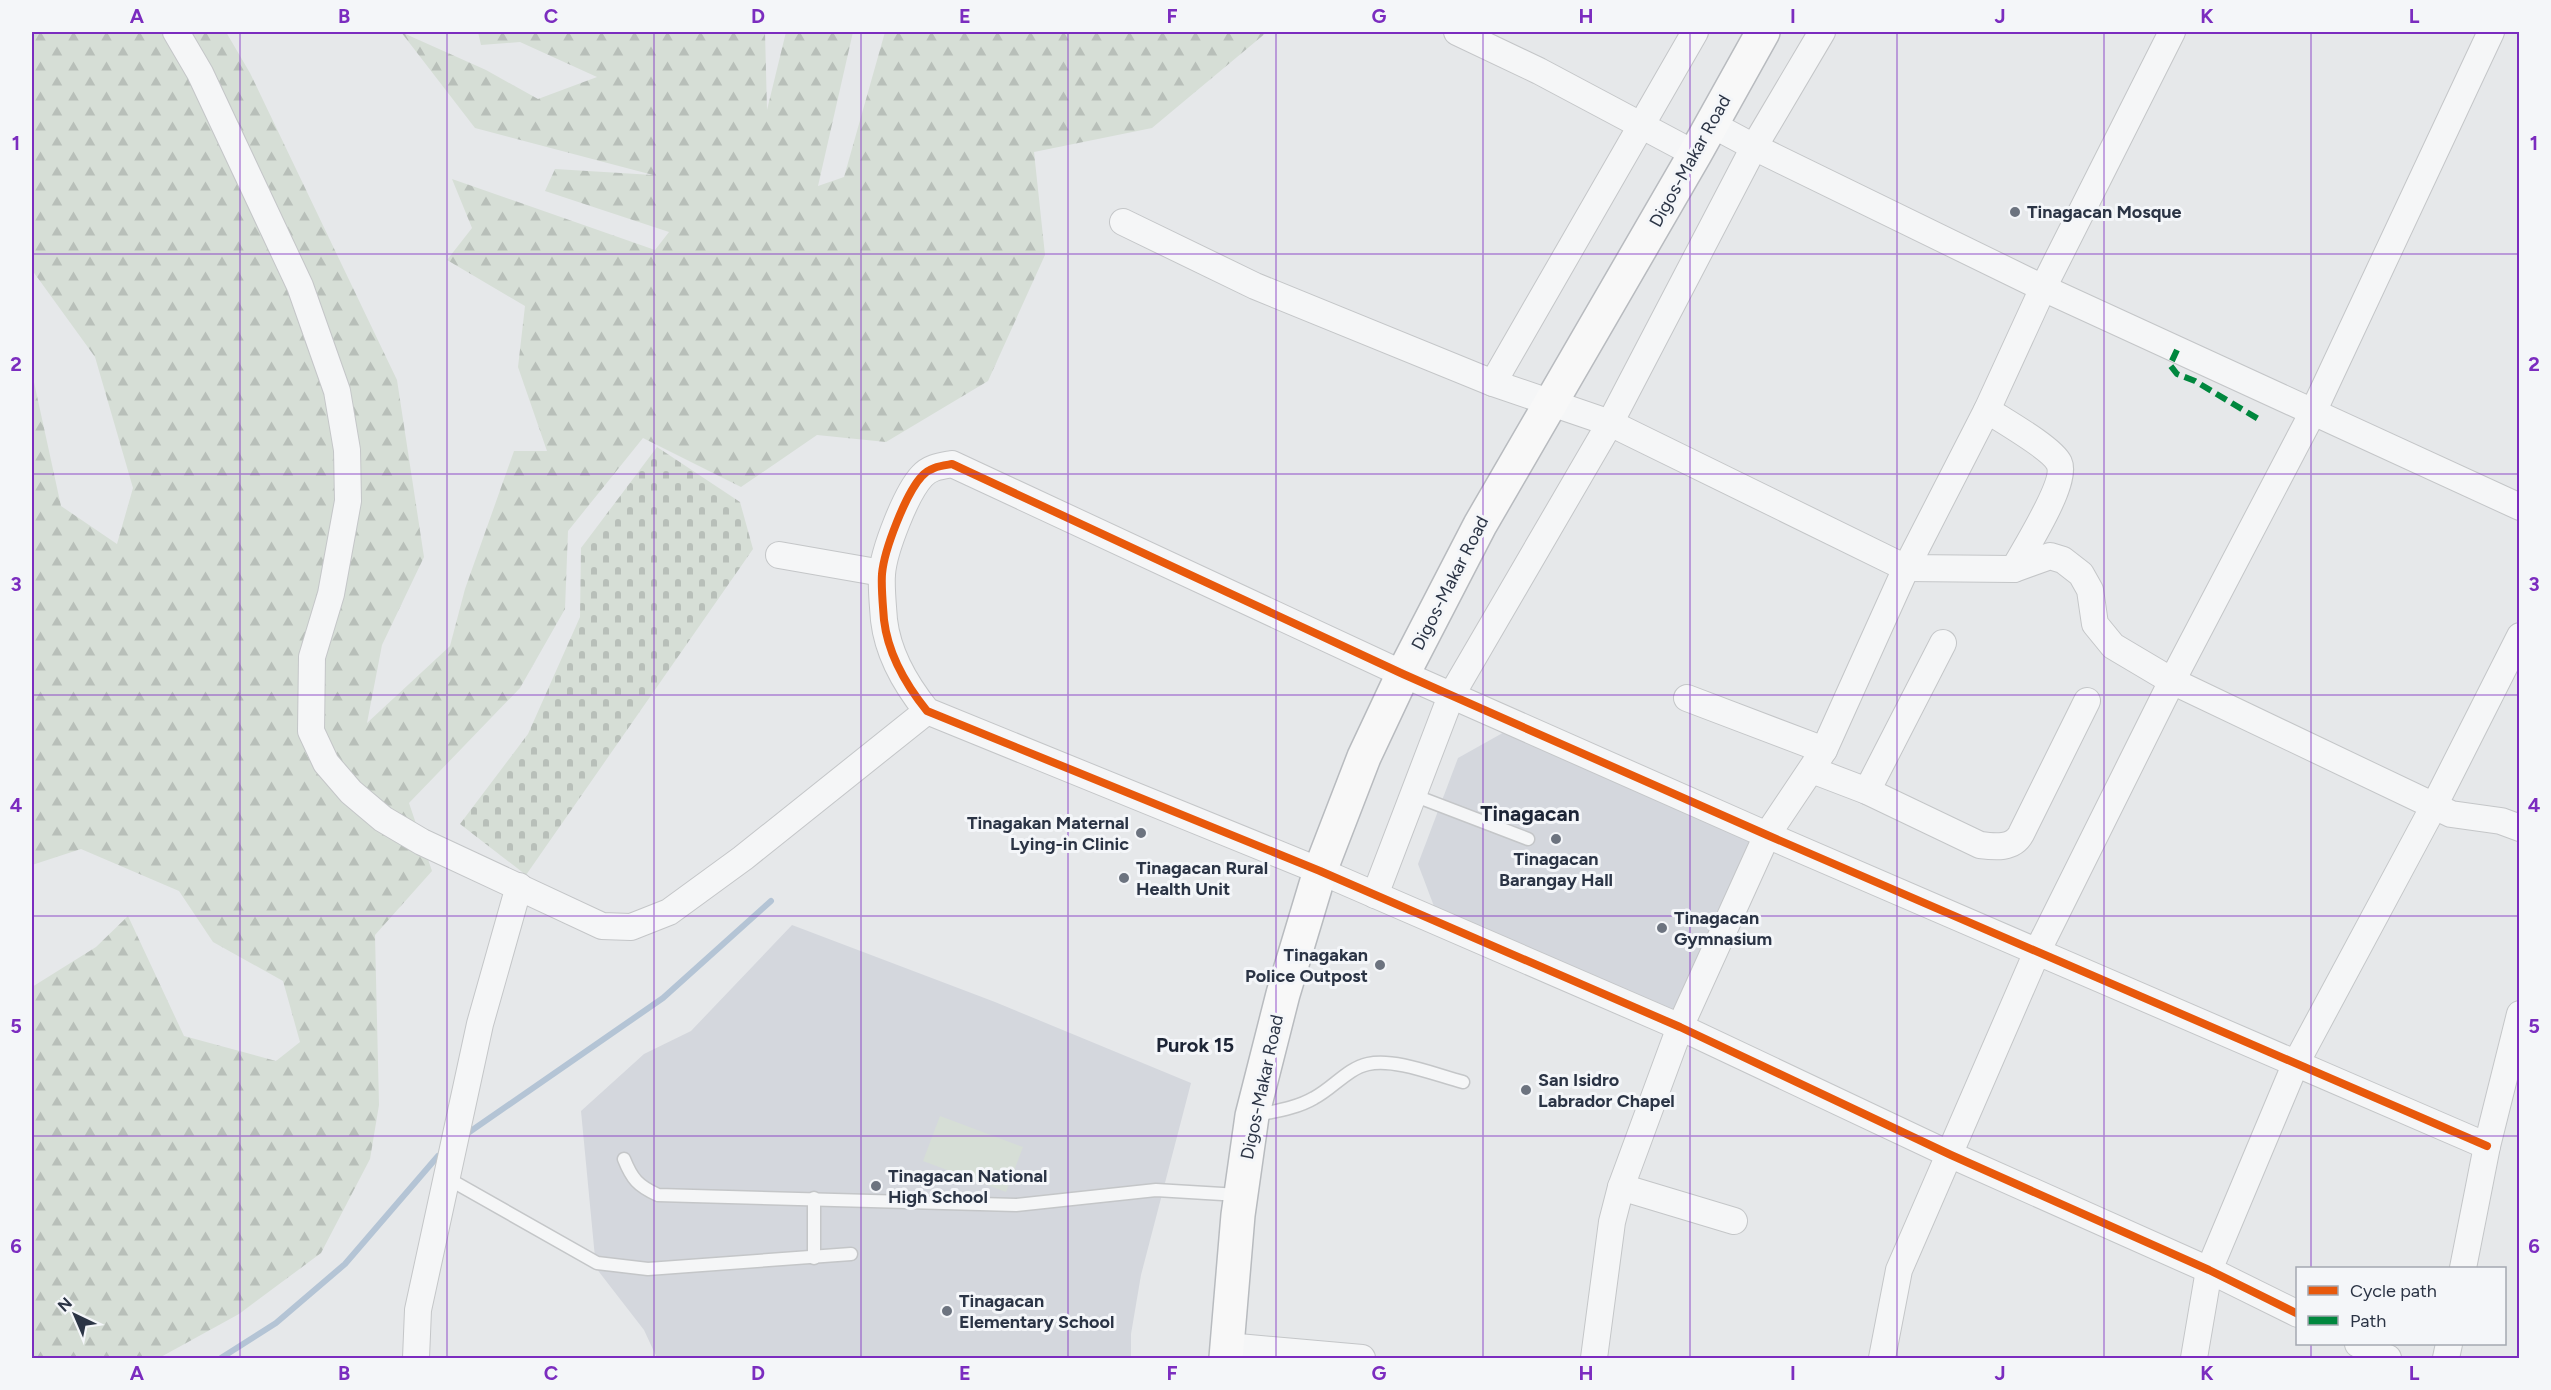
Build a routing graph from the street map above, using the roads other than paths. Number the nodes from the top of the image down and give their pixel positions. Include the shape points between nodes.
1 (176, 32) edge
2 (1457, 32) edge
3 (1695, 32) edge
4 (1763, 32) edge
5 (1822, 32) edge
6 (2172, 32) edge
7 (2491, 32) edge
8 (1711, 124) junction
9 (1640, 125) junction
10 (1754, 147) junction
11 (1695, 154) junction
12 (1123, 222) dead end
13 (2043, 288) junction
14 (1493, 383) junction
15 (1551, 403) junction
16 (1987, 410) junction
17 (2313, 412) junction
18 (1610, 423) junction
19 (2520, 507) edge
20 (779, 555) dead end
21 (1906, 568) junction
22 (2014, 569) junction
23 (882, 573) junction
24 (2520, 636) edge
25 (1943, 643) dead end
26 (1403, 674) junction
27 (2172, 681) junction
28 (1451, 696) junction
29 (1687, 698) dead end
30 (2087, 701) dead end
31 (927, 711) junction
32 (1818, 760) junction
33 (1866, 790) junction
34 (1413, 795) junction
35 (2433, 806) junction
36 (2520, 828) edge
37 (1767, 835) junction
38 (1528, 839) dead end
39 (1320, 871) junction
40 (519, 886) junction
41 (1375, 895) junction
42 (2037, 952) junction
43 (2520, 1014) edge
44 (1680, 1027) junction
45 (2295, 1065) junction
46 (1463, 1082) dead end
47 (1252, 1116) junction
48 (2487, 1146) junction
49 (1951, 1155) junction
50 (624, 1159) dead end
51 (447, 1178) junction
52 (1621, 1187) junction
53 (1240, 1195) junction
54 (814, 1198) junction
55 (1734, 1221) dead end
56 (851, 1254) dead end
57 (814, 1258) junction
58 (2463, 1267) edge
59 (2210, 1270) junction
60 (2296, 1313) edge
61 (2360, 1345) edge
62 (1226, 1352) edge
63 (1310, 1356) edge
64 (416, 1359) edge
65 (1362, 1359) edge
66 (1594, 1359) edge
67 (1882, 1359) edge
68 (2194, 1359) edge
69 (2388, 1359) edge

1 - 40 street via 200,73 300,286 338,391 347,450 348,501 331,594 312,657 310,730 326,762 351,792 383,819 422,842
2 - 9 street
3 - 9 street
4 - 8 highway, Digos-Makar Road
5 - 10 street
6 - 13 street
7 - 17 street
8 - 10 street
8 - 11 highway, Digos-Makar Road
9 - 11 street
9 - 14 street
10 - 13 street
10 - 18 street
11 - 15 highway, Digos-Makar Road
12 - 14 street via 1255,286
13 - 16 street
13 - 17 street
14 - 15 street
15 - 18 street
15 - 26 highway, Digos-Makar Road via 1480,525
16 - 21 street
16 - 22 street via 2041,446 2059,463 2051,503
17 - 19 street
17 - 27 street
18 - 21 street
18 - 28 street
20 - 23 street
21 - 22 street
21 - 32 street
22 - 27 street via 2050,556 2072,565 2090,591 2095,624 2104,636 2113,646
23 - 26 street via 904,504 922,476 936,467 952,464
23 - 31 street via 885,622 896,661 907,687
24 - 35 street
25 - 33 street
26 - 28 street
26 - 39 highway, Digos-Makar Road via 1364,757
27 - 35 street
27 - 42 street
28 - 34 street
28 - 37 street
29 - 32 street
30 - 33 street via 2022,834 2009,845 1980,845
31 - 39 street
31 - 40 street via 669,912 631,927 602,926
32 - 33 street
32 - 37 street
34 - 38 lane
34 - 41 street
35 - 36 street via 2451,814 2501,821
35 - 45 street
37 - 42 street
37 - 44 street
39 - 41 street
39 - 47 highway, Digos-Makar Road
40 - 51 street via 480,1024
41 - 44 street
42 - 45 street
42 - 49 street
43 - 48 street
44 - 49 street
44 - 52 street
45 - 48 street
45 - 59 street
46 - 47 lane via 1392,1064 1371,1063 1360,1066 1314,1098
47 - 53 highway, Digos-Makar Road
48 - 58 street
49 - 59 street
49 - 67 street via 1899,1270
50 - 54 lane via 632,1178 658,1195
51 - 57 lane via 597,1263 648,1269
51 - 64 street via 418,1310
52 - 55 street
52 - 66 street via 1612,1222
53 - 54 lane via 1156,1190 1016,1205
53 - 62 highway, Digos-Makar Road
54 - 57 lane
56 - 57 lane
59 - 60 street
59 - 68 street
61 - 69 street
62 - 63 street
63 - 65 street

